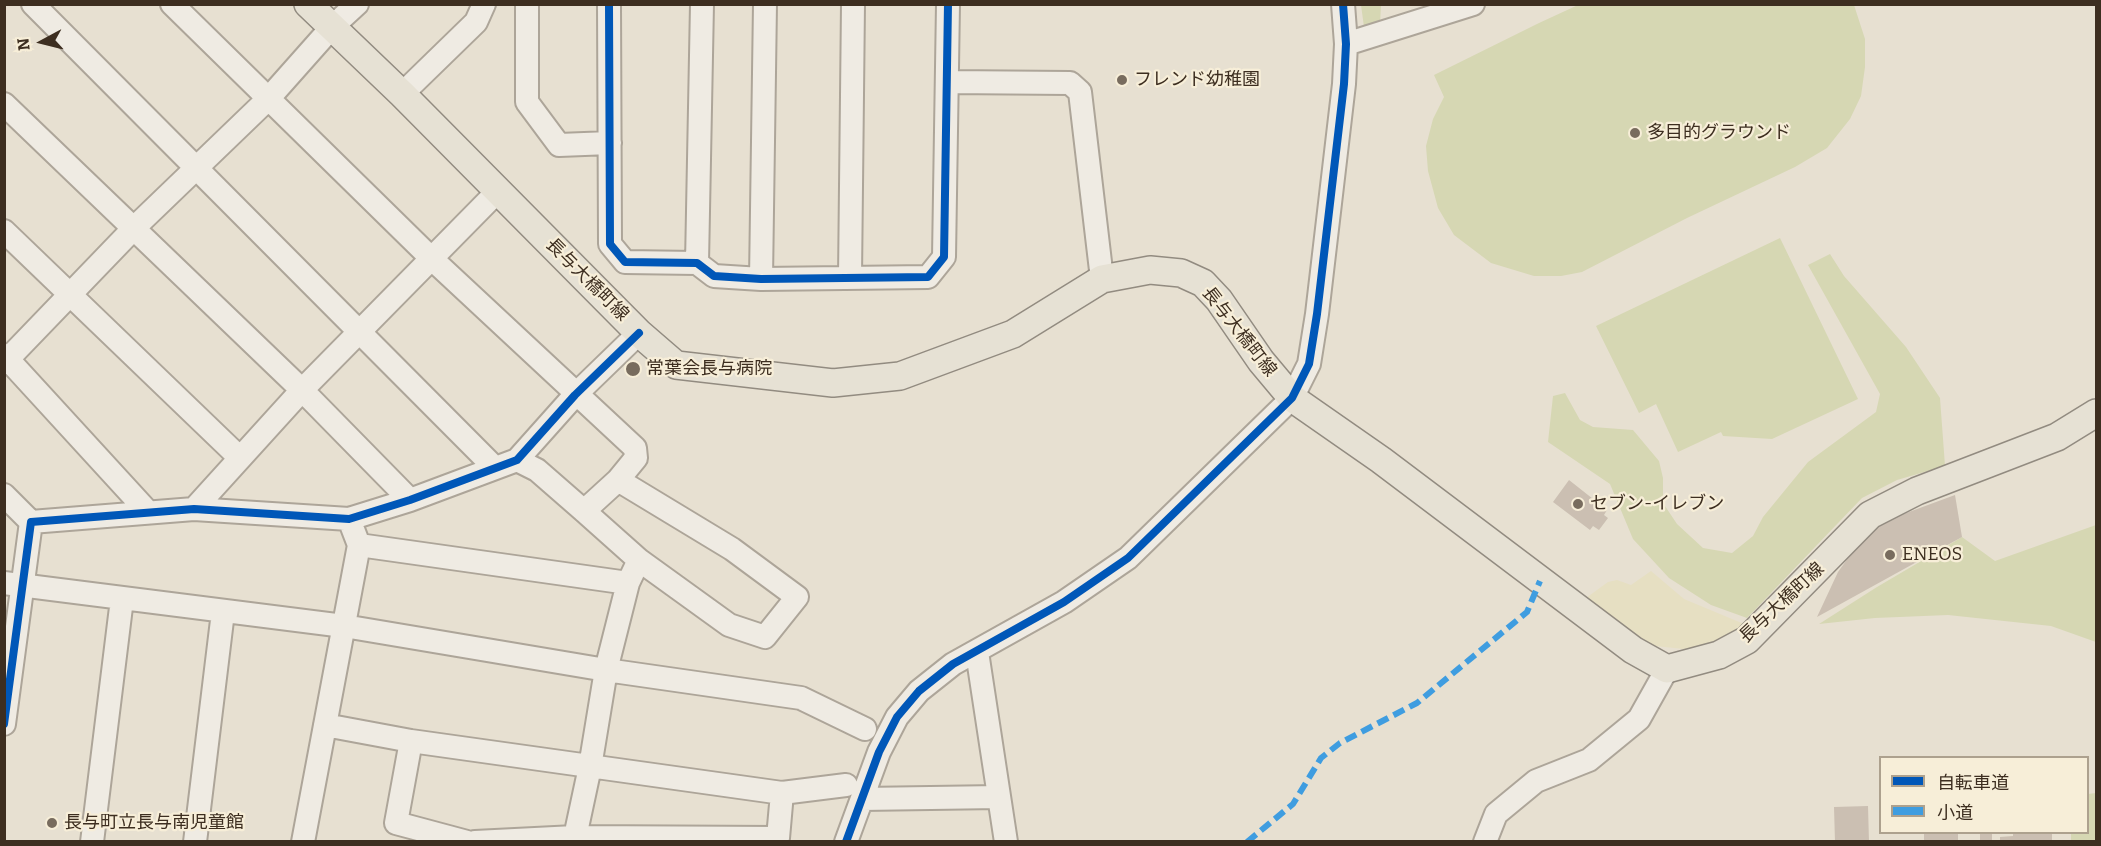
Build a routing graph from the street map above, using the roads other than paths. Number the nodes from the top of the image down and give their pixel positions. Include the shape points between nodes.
1 (33, 4) edge
2 (172, 4) edge
3 (308, 4) edge
4 (357, 4) edge
5 (484, 4) edge
6 (527, 4) edge
7 (609, 4) edge
8 (702, 4) edge
9 (765, 4) edge
10 (853, 4) edge
11 (948, 4) edge
12 (1343, 4) edge
13 (1473, 4) edge
14 (332, 27) junction
15 (1346, 44) junction
16 (947, 82) junction
17 (402, 94) junction
18 (269, 98) junction
19 (4, 104) edge
20 (610, 143) junction
21 (196, 168) junction
22 (498, 191) junction
23 (135, 227) junction
24 (4, 231) edge
25 (432, 259) junction
26 (697, 263) junction
27 (850, 277) junction
28 (761, 279) junction
29 (1102, 279) junction
30 (70, 295) junction
31 (360, 332) junction
32 (639, 333) junction
33 (6, 359) edge
34 (302, 390) junction
35 (575, 395) junction
36 (1292, 398) junction
37 (2097, 413) edge
38 (240, 458) junction
39 (517, 460) junction
40 (495, 468) junction
41 (618, 480) junction
42 (4, 495) edge
43 (410, 500) junction
44 (194, 508) junction
45 (147, 511) junction
46 (584, 511) junction
47 (349, 519) junction
48 (31, 522) junction
49 (359, 545) junction
50 (639, 560) junction
51 (628, 583) junction
52 (13, 584) edge
53 (122, 599) junction
54 (223, 612) junction
55 (344, 626) junction
56 (977, 652) junction
57 (1667, 669) junction
58 (606, 670) junction
59 (4, 724) edge
60 (326, 725) junction
61 (864, 729) dead end
62 (411, 741) junction
63 (590, 767) junction
64 (854, 792) junction
65 (782, 793) junction
66 (999, 797) junction
67 (395, 832) edge
68 (575, 837) junction
69 (92, 842) edge
70 (195, 842) edge
71 (303, 842) edge
72 (467, 842) edge
73 (475, 842) edge
74 (846, 842) edge
75 (1006, 842) edge
76 (1485, 842) edge

1 - 21 street
2 - 18 street
3 - 14 main road, 長与大橋町線
4 - 14 street
5 - 17 street via 476,22
6 - 20 street via 527,102 559,145
7 - 20 street
8 - 26 street
9 - 28 street
10 - 27 street
11 - 16 street
12 - 15 street
13 - 15 street
14 - 17 main road, 長与大橋町線
14 - 18 street
15 - 36 street via 1316,324 1309,364
16 - 27 street via 944,257 928,277
16 - 29 street via 1070,83 1080,92
17 - 22 main road, 長与大橋町線
18 - 21 street
18 - 25 street
19 - 23 street
20 - 26 street via 610,244 625,262
21 - 23 street
21 - 31 street
22 - 25 street
22 - 32 main road, 長与大橋町線
23 - 30 street
23 - 34 street
24 - 30 street
25 - 31 street
25 - 35 street
26 - 28 street via 714,276
27 - 28 street
29 - 32 main road, 長与大橋町線 via 1013,334 900,376 833,383 676,365
29 - 36 main road, 長与大橋町線 via 1150,270 1181,273 1203,283 1220,300 1261,361
30 - 33 street
30 - 38 street
31 - 34 street
31 - 40 street
32 - 35 street
33 - 45 street
34 - 38 street
34 - 43 street
35 - 39 street
35 - 41 street via 635,448 636,458
36 - 56 street via 1128,558 1064,602
36 - 57 main road, 長与大橋町線 via 1381,460 1633,650
37 - 57 main road, 長与大橋町線 via 2057,437 1917,491 1870,515 1747,640 1719,655
38 - 44 street
39 - 40 street
39 - 46 street via 537,470
40 - 43 street
41 - 46 street
41 - 50 street via 732,549 797,597 765,638 729,625
42 - 48 street
43 - 47 street
44 - 45 street
44 - 47 street
45 - 48 street
46 - 50 street
47 - 49 street
48 - 52 street
49 - 51 street
49 - 55 street
50 - 51 street
51 - 58 street
52 - 53 street
52 - 59 street
53 - 54 street
53 - 69 street
54 - 55 street
54 - 70 street
55 - 58 street
55 - 60 street
56 - 64 street via 953,664 919,691 897,717
56 - 66 street
57 - 76 street via 1639,719 1589,760 1536,781 1496,814
58 - 61 street via 801,698
58 - 63 street
60 - 62 street
60 - 71 street
62 - 63 street
62 - 67 street
63 - 65 street
63 - 68 street
64 - 65 street
64 - 66 street
64 - 74 street
65 - 68 street via 778,838
66 - 75 street
67 - 72 street
68 - 73 street

